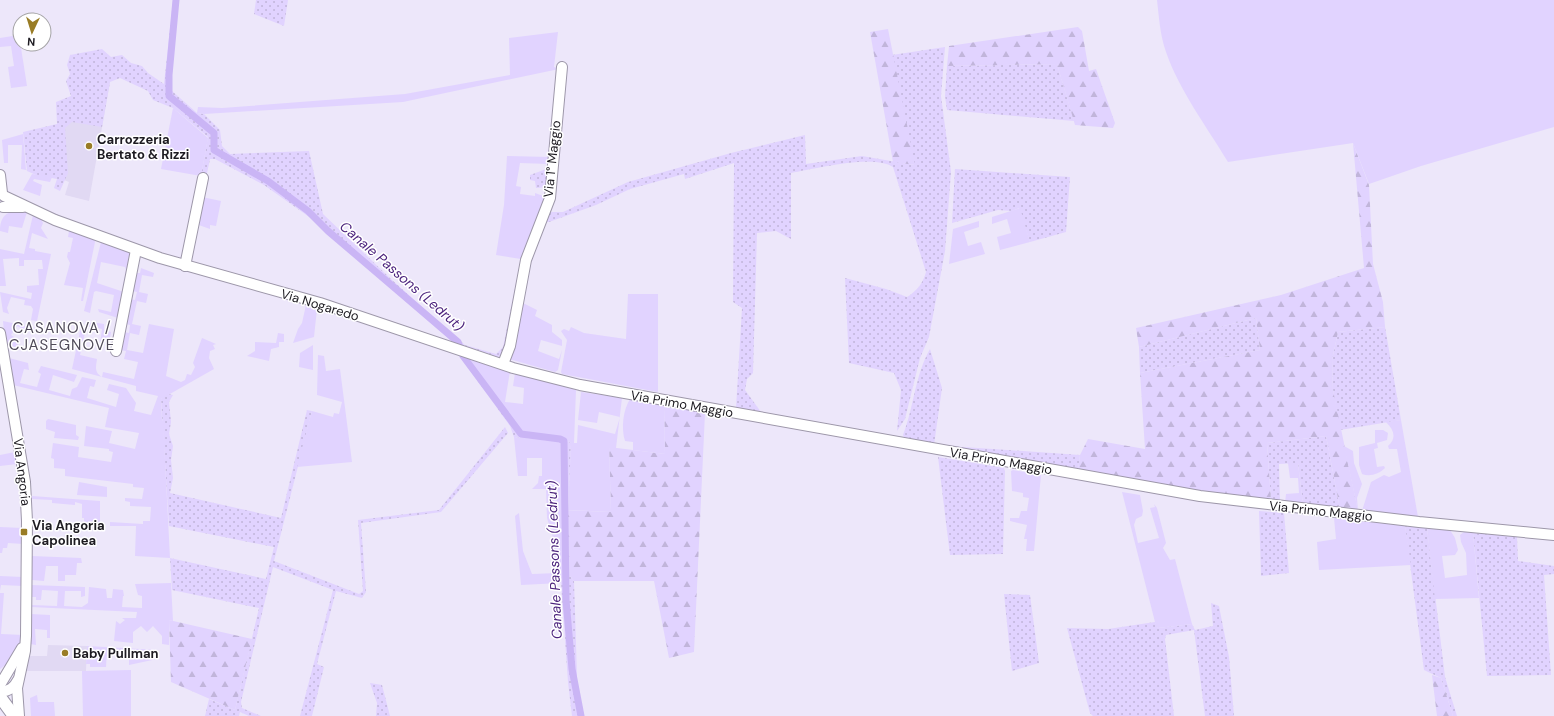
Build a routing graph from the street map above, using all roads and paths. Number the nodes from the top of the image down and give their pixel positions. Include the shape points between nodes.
1 (562, 67) dead end
2 (0, 175) edge
3 (203, 178) dead end
4 (2, 194) edge
5 (26, 207) junction
6 (1, 210) edge
7 (136, 250) junction
8 (185, 266) junction
9 (0, 334) edge
10 (460, 350) joint
11 (116, 351) dead end
12 (503, 364) junction
13 (1554, 535) edge
14 (26, 636) junction
15 (14, 662) junction
16 (0, 673) edge
17 (18, 680) junction
18 (0, 685) edge
19 (0, 692) edge
20 (5, 706) edge
21 (14, 716) edge
22 (19, 716) edge

1 - 12 street, Via 1° Maggio via 550,198 526,260 510,346
2 - 4 street
3 - 8 street
4 - 5 street, Via Nogaredo
4 - 6 street
5 - 6 street, Via Nogaredo
5 - 7 street, Via Nogaredo
7 - 8 street, Via Nogaredo
7 - 11 street
8 - 10 street, Via Nogaredo via 320,304
9 - 14 street, Via Angoria via 25,482
10 - 12 street, Via Primo Maggio
12 - 13 street, Via Primo Maggio via 580,385 1200,496
14 - 15 street, Via Angoria via 22,651
14 - 17 street, Via Angoria
15 - 16 street, Via Angoria
15 - 18 street, Via Angoria
17 - 19 street via 15,686
17 - 22 street, Via Angoria
20 - 21 main road

